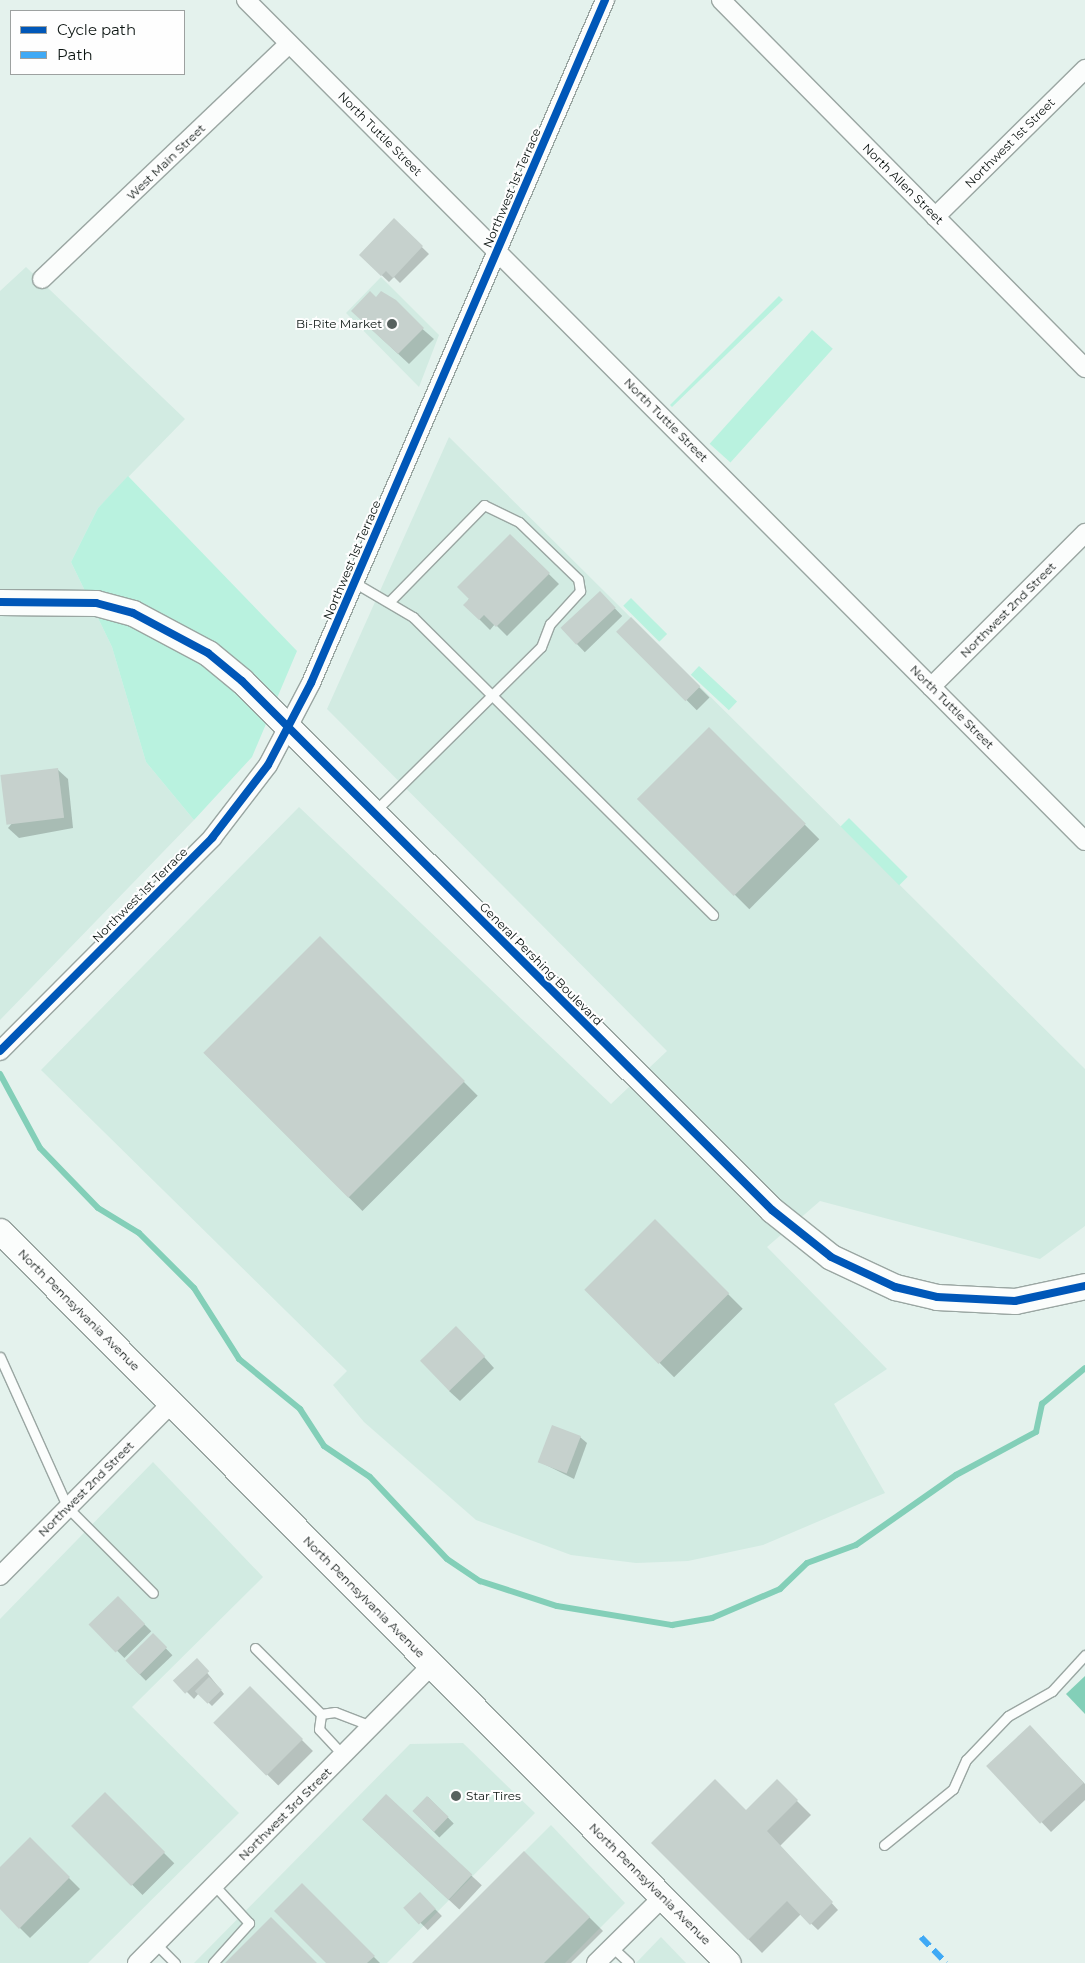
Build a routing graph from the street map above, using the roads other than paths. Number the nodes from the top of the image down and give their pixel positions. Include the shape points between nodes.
1 (246, 0) edge
2 (605, 0) edge
3 (722, 0) edge
4 (289, 44) junction
5 (1085, 69) edge
6 (936, 217) junction
7 (497, 250) junction
8 (42, 279) dead end
9 (1085, 368) edge
10 (1085, 533) edge
11 (355, 583) junction
12 (390, 601) junction
13 (0, 602) edge
14 (931, 687) junction
15 (491, 695) junction
16 (289, 728) junction
17 (373, 812) junction
18 (1085, 841) edge
19 (712, 914) dead end
20 (0, 1051) edge
21 (0, 1231) edge
22 (1085, 1286) edge
23 (0, 1357) edge
24 (172, 1403) junction
25 (68, 1508) junction
26 (0, 1576) edge
27 (153, 1593) dead end
28 (256, 1648) dead end
29 (1085, 1655) edge
30 (432, 1665) junction
31 (321, 1714) junction
32 (372, 1726) junction
33 (343, 1755) junction
34 (884, 1846) dead end
35 (214, 1885) junction
36 (663, 1896) junction
37 (156, 1944) junction
38 (612, 1947) junction
39 (137, 1963) edge
40 (175, 1963) edge
41 (213, 1963) edge
42 (596, 1963) edge
43 (629, 1963) edge
44 (728, 1963) edge

1 - 4 street, North Tuttle Street
2 - 7 street, Northwest 1st Terrace
3 - 6 street, North Allen Street
4 - 7 street, North Tuttle Street
4 - 8 street, West Main Street
5 - 6 street, Northwest 1st Street
6 - 9 street, North Allen Street
7 - 11 street, Northwest 1st Terrace
7 - 14 street, North Tuttle Street
10 - 14 street, Northwest 2nd Street
11 - 12 lane
11 - 16 street, Northwest 1st Terrace
12 - 15 lane via 413,617
12 - 15 lane via 484,505 519,522 578,579 580,591 550,624 541,647
13 - 16 main road, General Pershing Boulevard via 96,603 140,617 208,653
14 - 18 street, North Tuttle Street
15 - 17 lane
15 - 19 lane
16 - 17 main road, General Pershing Boulevard
16 - 20 street, Northwest 1st Terrace via 242,803 212,838
17 - 22 main road, General Pershing Boulevard via 772,1210 831,1257 895,1287 937,1297 1015,1301
21 - 24 main road, North Pennsylvania Avenue
23 - 25 lane
24 - 25 street, Northwest 2nd Street
24 - 30 main road, North Pennsylvania Avenue
25 - 26 street, Northwest 2nd Street
25 - 27 lane
28 - 31 lane
29 - 34 lane via 1052,1692 1008,1716 966,1760 953,1789
30 - 32 street, Northwest 3rd Street
30 - 36 main road, North Pennsylvania Avenue
31 - 32 lane via 335,1712
31 - 33 lane via 319,1729
32 - 33 street, Northwest 3rd Street
33 - 35 street, Northwest 3rd Street
35 - 37 street, Northwest 3rd Street
35 - 41 lane via 249,1923
36 - 38 street
36 - 44 main road, North Pennsylvania Avenue
37 - 39 street, Northwest 3rd Street
37 - 40 lane
38 - 42 street
38 - 43 lane

